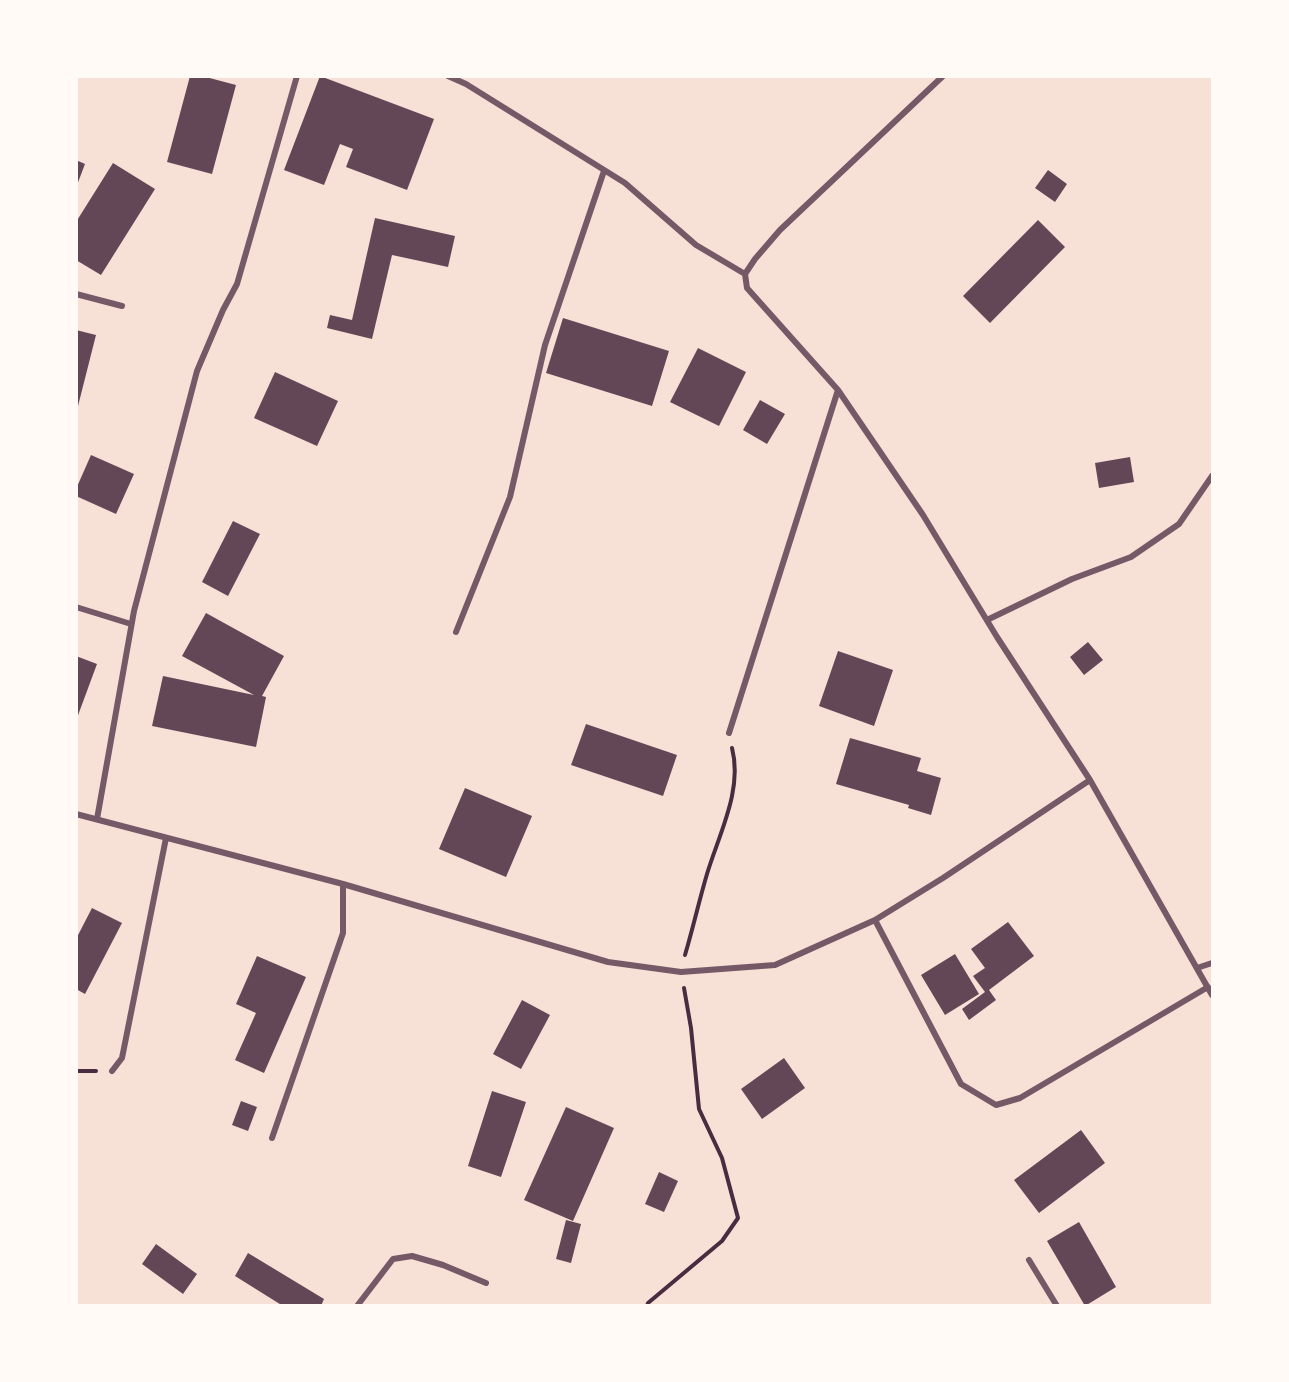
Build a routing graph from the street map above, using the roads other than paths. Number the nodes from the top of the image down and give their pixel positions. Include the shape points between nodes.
1 (297, 76) edge
2 (448, 76) edge
3 (943, 76) edge
4 (604, 171) junction
5 (745, 274) junction
6 (76, 294) edge
7 (122, 306) dead end
8 (838, 390) junction
9 (1212, 476) edge
10 (76, 607) edge
11 (987, 620) junction
12 (131, 624) junction
13 (456, 632) dead end
14 (729, 734) road end
15 (1090, 780) junction
16 (76, 814) edge
17 (97, 819) junction
18 (166, 838) junction
19 (343, 884) junction
20 (875, 920) junction
21 (1212, 963) edge
22 (1197, 968) junction
23 (1208, 987) junction
24 (1212, 995) edge
25 (112, 1071) dead end
26 (272, 1138) dead end
27 (1029, 1260) dead end
28 (486, 1283) dead end
29 (357, 1305) edge
30 (1057, 1305) edge

1 - 12 street via 237,284 197,371
2 - 4 street
3 - 5 street via 780,230
4 - 5 street via 624,183 696,245
4 - 13 street via 545,345 510,497
5 - 8 street via 747,288
6 - 7 street
8 - 11 street via 923,515
8 - 14 street
9 - 11 street via 1179,524 1131,557 1072,579
10 - 12 street
11 - 15 street
12 - 17 street
15 - 20 street
15 - 22 street
16 - 17 street
17 - 18 street
18 - 19 street
18 - 25 street via 122,1058
19 - 20 street via 608,962 681,972 775,965
19 - 26 street via 343,933
20 - 23 street via 961,1084 996,1104 1020,1098
21 - 22 street
22 - 23 street
23 - 24 street
27 - 30 street
28 - 29 street via 412,1256 393,1259

